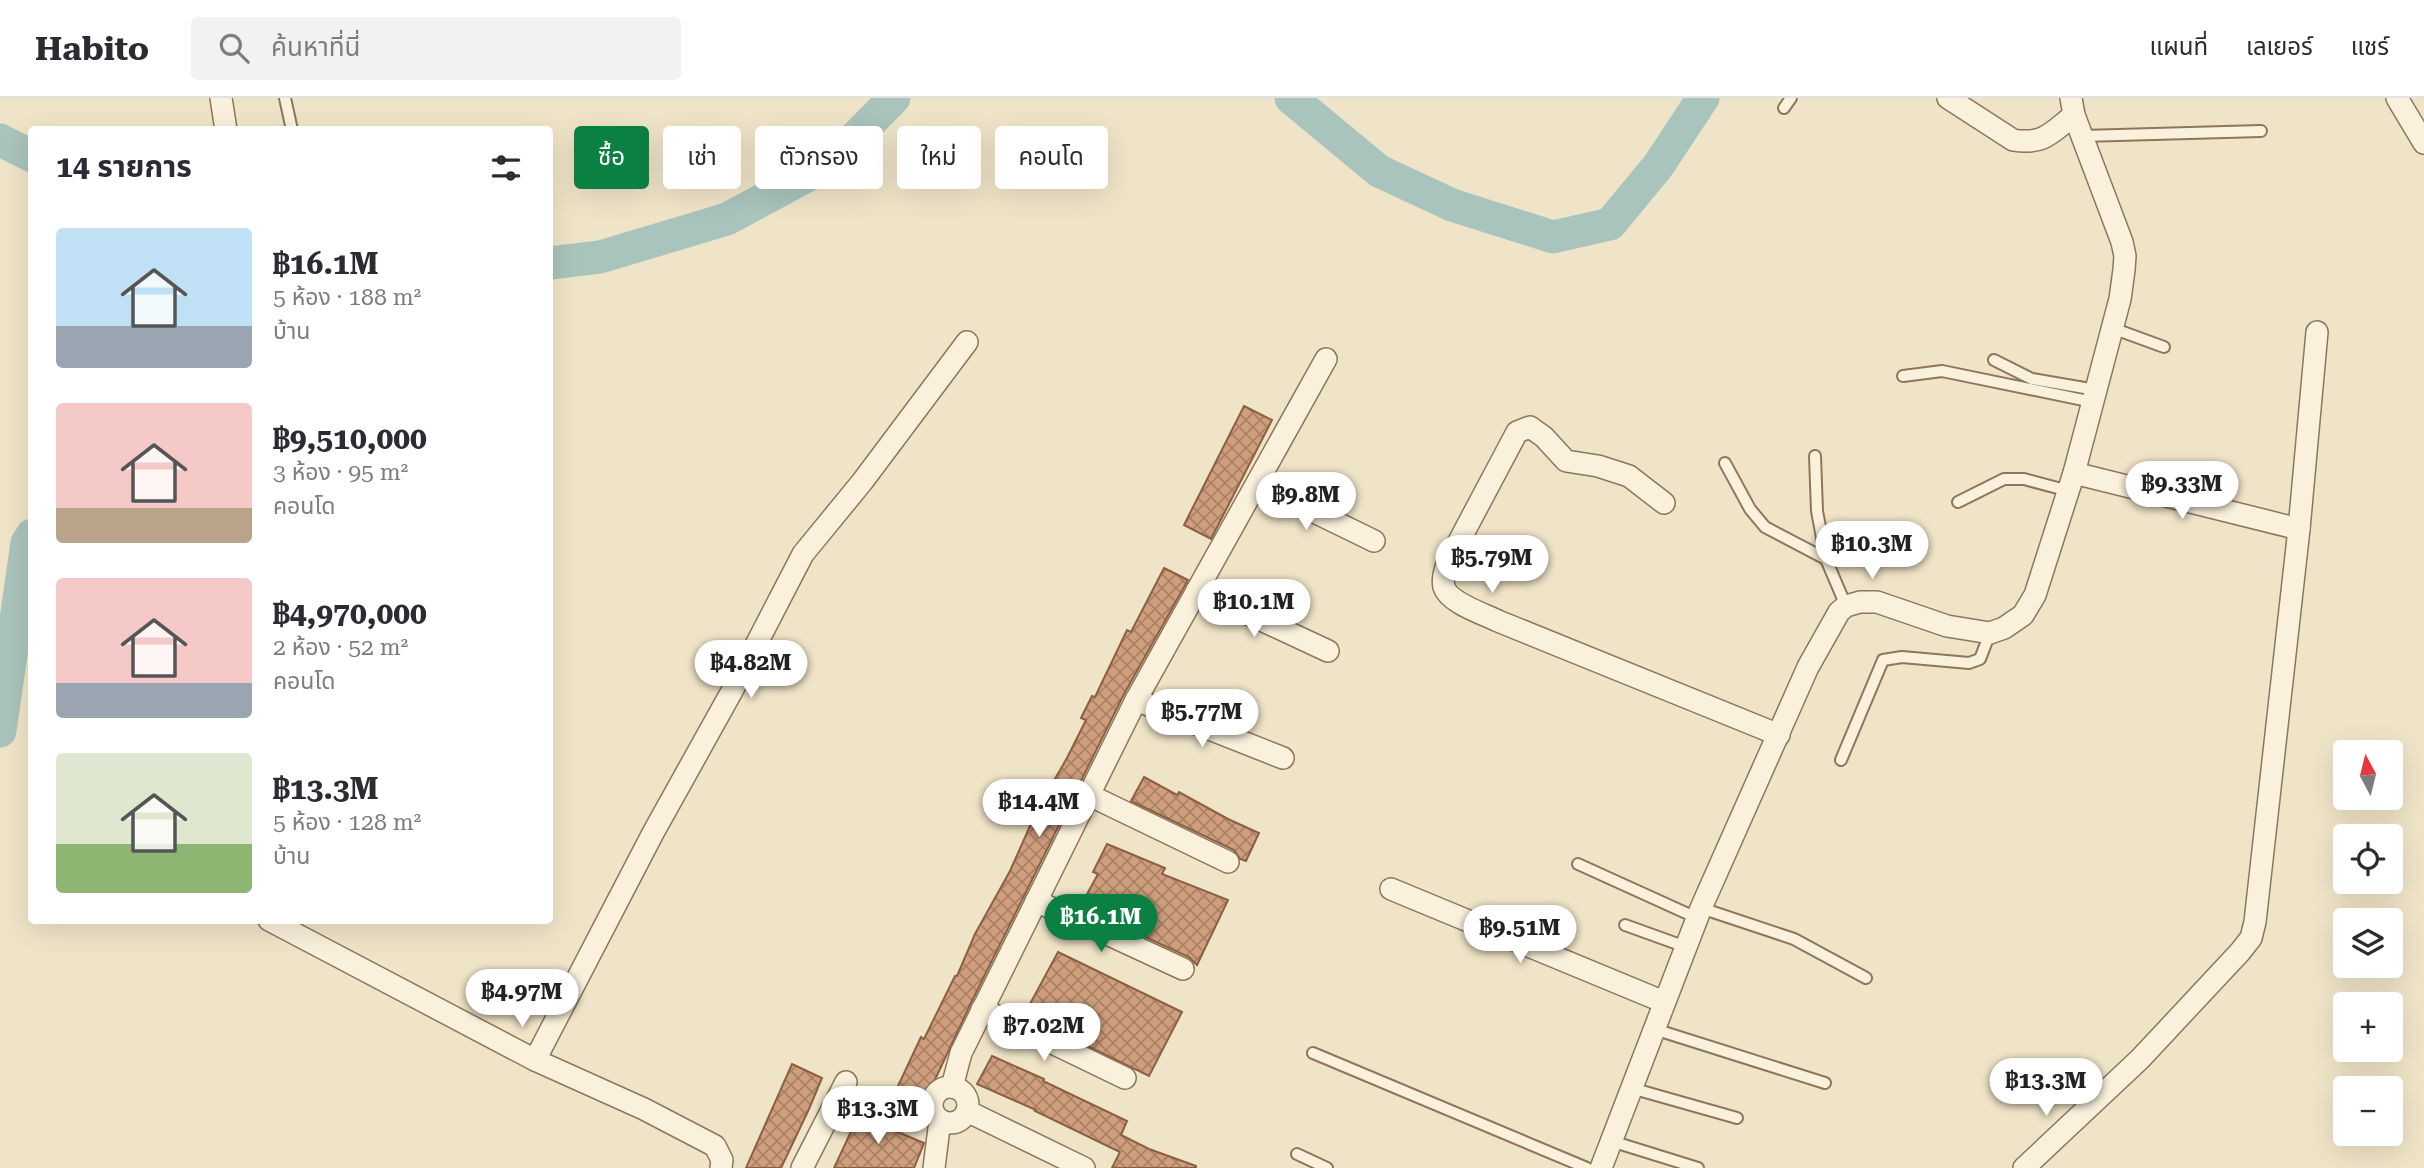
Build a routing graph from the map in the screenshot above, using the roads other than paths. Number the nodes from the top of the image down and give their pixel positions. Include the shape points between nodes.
1 (221, 98) edge
2 (285, 98) edge
3 (1791, 98) edge
4 (1948, 98) edge
5 (2397, 98) edge
6 (2073, 106) edge
7 (1784, 108) dead end
8 (225, 126) edge
9 (291, 126) edge
10 (2260, 131) dead end
11 (2082, 136) junction
12 (2424, 144) edge
13 (2112, 328) junction
14 (2317, 332) dead end
15 (967, 342) dead end
16 (2164, 347) dead end
17 (1326, 359) dead end
18 (1994, 360) dead end
19 (1903, 376) dead end
20 (2094, 396) junction
21 (1815, 456) dead end
22 (1725, 463) dead end
23 (2072, 482) junction
24 (1256, 484) junction
25 (1958, 502) dead end
26 (1664, 503) dead end
27 (2299, 529) junction
28 (1374, 541) dead end
29 (1826, 558) junction
30 (1198, 590) junction
31 (1846, 606) junction
32 (1990, 633) junction
33 (1328, 651) dead end
34 (1136, 700) junction
35 (1779, 735) junction
36 (1283, 758) dead end
37 (1841, 760) dead end
38 (1089, 795) junction
39 (1228, 862) dead end
40 (1578, 864) dead end
41 (1391, 889) dead end
42 (1036, 901) junction
43 (1699, 913) junction
44 (277, 924) edge
45 (1625, 925) dead end
46 (1686, 947) junction
47 (1183, 970) dead end
48 (1866, 978) dead end
49 (1664, 1002) junction
50 (982, 1009) junction
51 (1654, 1029) junction
52 (1313, 1053) dead end
53 (535, 1060) junction
54 (1125, 1078) dead end
55 (846, 1082) dead end
56 (1825, 1083) dead end
57 (952, 1087) junction
58 (1632, 1088) junction
59 (967, 1111) junction
60 (1737, 1118) dead end
61 (940, 1120) junction
62 (1611, 1141) junction
63 (1297, 1154) dead end
64 (721, 1168) edge
65 (802, 1168) edge
66 (934, 1168) edge
67 (1084, 1168) edge
68 (1327, 1168) edge
69 (1587, 1168) edge
70 (1601, 1168) edge
71 (1699, 1168) edge
72 (2024, 1168) edge

1 - 8 street
2 - 9 lane
3 - 7 lane
4 - 6 street via 2013,140 2025,142 2041,141
5 - 12 street
6 - 11 street
10 - 11 lane
11 - 13 street via 2125,256
13 - 16 lane
13 - 20 street
14 - 27 street
15 - 53 street via 803,554
17 - 24 street
18 - 20 lane via 2032,379
19 - 20 lane via 1942,371
20 - 23 street
21 - 29 lane via 1817,511
22 - 29 lane via 1765,527
23 - 25 lane via 2011,478 1993,482
23 - 27 street
23 - 32 street via 2035,595 2022,615
24 - 28 street
24 - 30 street
26 - 35 street via 1629,476 1566,461 1530,428 1517,432 1447,564 1444,587 1461,604 1498,621
27 - 72 street via 2251,937 2140,1059
29 - 31 lane
30 - 33 street
30 - 34 street
31 - 32 street via 1877,602 1947,626
31 - 35 street via 1808,667
32 - 37 lane via 1975,662 1883,660
34 - 36 street
34 - 38 street
35 - 43 street
38 - 39 street
38 - 42 street
40 - 43 lane
41 - 49 street
42 - 47 street
42 - 50 street
43 - 46 street
43 - 48 lane via 1794,939
44 - 53 street
45 - 46 lane
46 - 49 street
49 - 51 street
50 - 54 street
50 - 57 street via 961,1053
51 - 56 lane
51 - 58 street
52 - 69 lane
53 - 64 street via 715,1146
55 - 65 street
57 - 59 street via 965,1096
57 - 61 street via 933,1098 934,1114
58 - 60 lane
58 - 62 street
59 - 61 street via 955,1122
59 - 67 street
61 - 66 street
62 - 70 street
62 - 71 lane
63 - 68 lane

